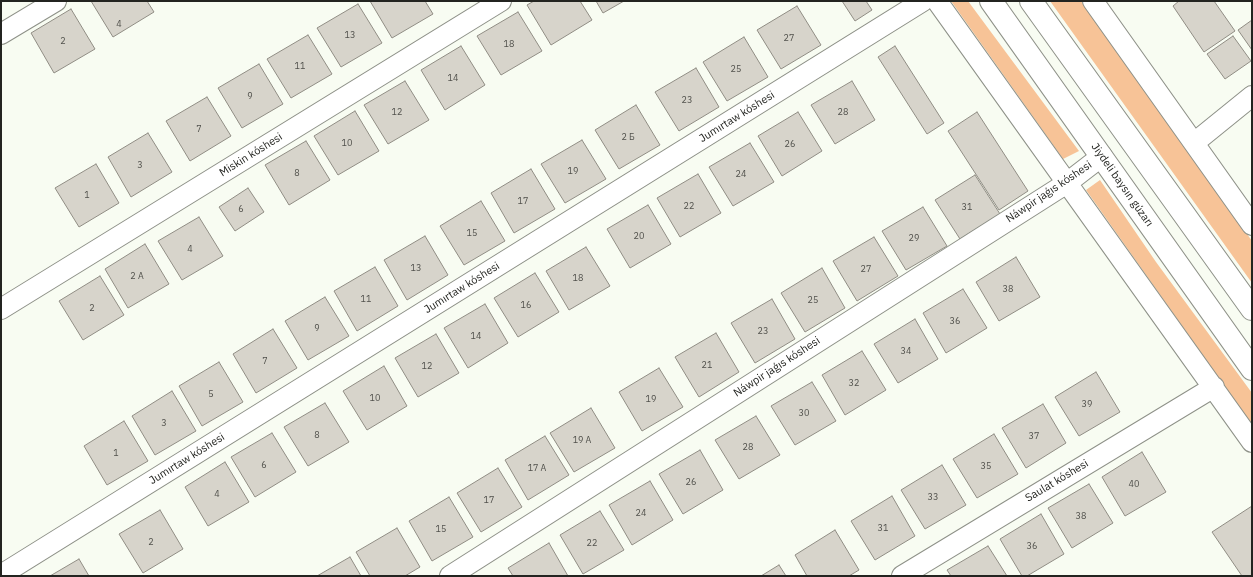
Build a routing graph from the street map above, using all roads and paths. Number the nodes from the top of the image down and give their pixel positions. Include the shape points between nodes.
1 (56, 1) edge
2 (501, 1) edge
3 (923, 1) edge
4 (937, 1) edge
5 (991, 1) edge
6 (1032, 1) edge
7 (1094, 1) edge
8 (1, 34) edge
9 (1252, 96) edge
10 (1194, 143) junction
11 (1102, 156) junction
12 (1067, 183) junction
13 (1252, 225) edge
14 (1252, 309) edge
15 (1, 310) edge
16 (1252, 369) edge
17 (1214, 387) junction
18 (1252, 442) edge
19 (1, 574) edge
20 (450, 576) edge
21 (902, 576) edge

1 - 8 street
2 - 15 street, Miskin kóshesi
3 - 19 street, Jumırtaw kóshesi
4 - 12 street
5 - 11 main road, Jiydeli baysın gúzarı
6 - 14 main road
7 - 10 street
9 - 10 street
10 - 13 street
11 - 12 street, Náwpir jaǵıs kóshesi
11 - 16 main road, Jiydeli baysın gúzarı
12 - 17 street
12 - 20 street, Náwpir jaǵıs kóshesi
17 - 18 street
17 - 21 street, Saulat kóshesi

